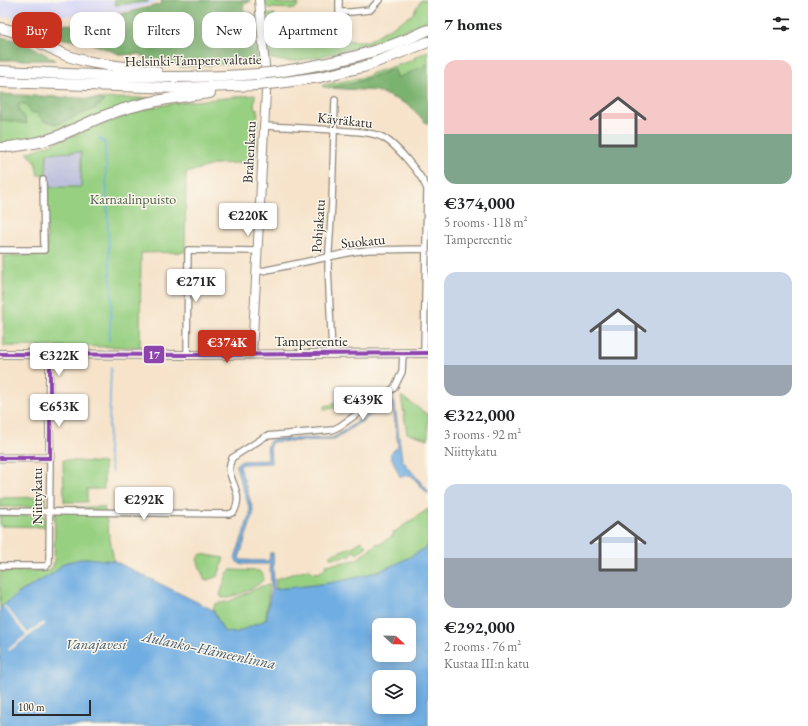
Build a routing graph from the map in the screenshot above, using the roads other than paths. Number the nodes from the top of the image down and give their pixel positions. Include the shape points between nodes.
1 (259, 0) edge
2 (339, 0) edge
3 (378, 0) edge
4 (0, 28) edge
5 (428, 30) edge
6 (428, 42) edge
7 (0, 70) edge
8 (172, 77) junction
9 (0, 82) edge
10 (245, 86) junction
11 (336, 100) dead end
12 (264, 126) junction
13 (334, 130) junction
14 (4, 147) edge
15 (43, 180) dead end
16 (426, 249) junction
17 (0, 250) edge
18 (257, 251) junction
19 (328, 258) junction
20 (256, 271) junction
21 (332, 353) junction
22 (426, 353) edge
23 (0, 354) edge
24 (50, 354) junction
25 (252, 354) junction
26 (403, 354) junction
27 (187, 355) junction
28 (0, 458) edge
29 (50, 458) junction
30 (0, 511) edge
31 (50, 511) junction
32 (0, 566) edge

1 - 12 main road, Brahenkatu via 265,66
2 - 3 street via 339,12 351,12 370,10
4 - 8 highway via 89,62 149,70
5 - 8 highway, Helsinki-Tampere valtatie, bridge via 388,47 320,66 258,74
6 - 10 highway, Helsinki-Tampere valtatie, bridge via 363,67 320,77
7 - 8 highway, Helsinki-Tampere valtatie
9 - 10 highway, Helsinki-Tampere valtatie via 150,87
10 - 14 highway via 146,103 108,114 54,138
11 - 13 street, Pohjakatu
12 - 13 street, Käyräkatu
12 - 18 main road, Brahenkatu
13 - 16 street, Käyräkatu via 381,136 414,167 427,189
13 - 19 street, Pohjakatu
15 - 17 street via 44,250
16 - 19 street, Suokatu via 368,250
16 - 22 street, Käyräkatu
18 - 20 main road, Brahenkatu
18 - 27 street via 188,250
19 - 20 street, Suokatu
19 - 21 street, Pohjakatu
20 - 25 main road, Brahenkatu
21 - 25 main road, Tampereentie
21 - 26 main road, Tampereentie
22 - 26 main road, Tampereentie
23 - 24 main road, Tampereentie
24 - 27 main road, Tampereentie
24 - 29 street, Niittykatu
25 - 27 main road, Tampereentie
26 - 31 street via 402,372 394,388 340,426 332,430 266,436 232,458 230,473 238,499 234,512 229,514
28 - 29 street
29 - 31 street, Niittykatu
30 - 31 street
31 - 32 street, Niittykatu via 50,561 47,565

